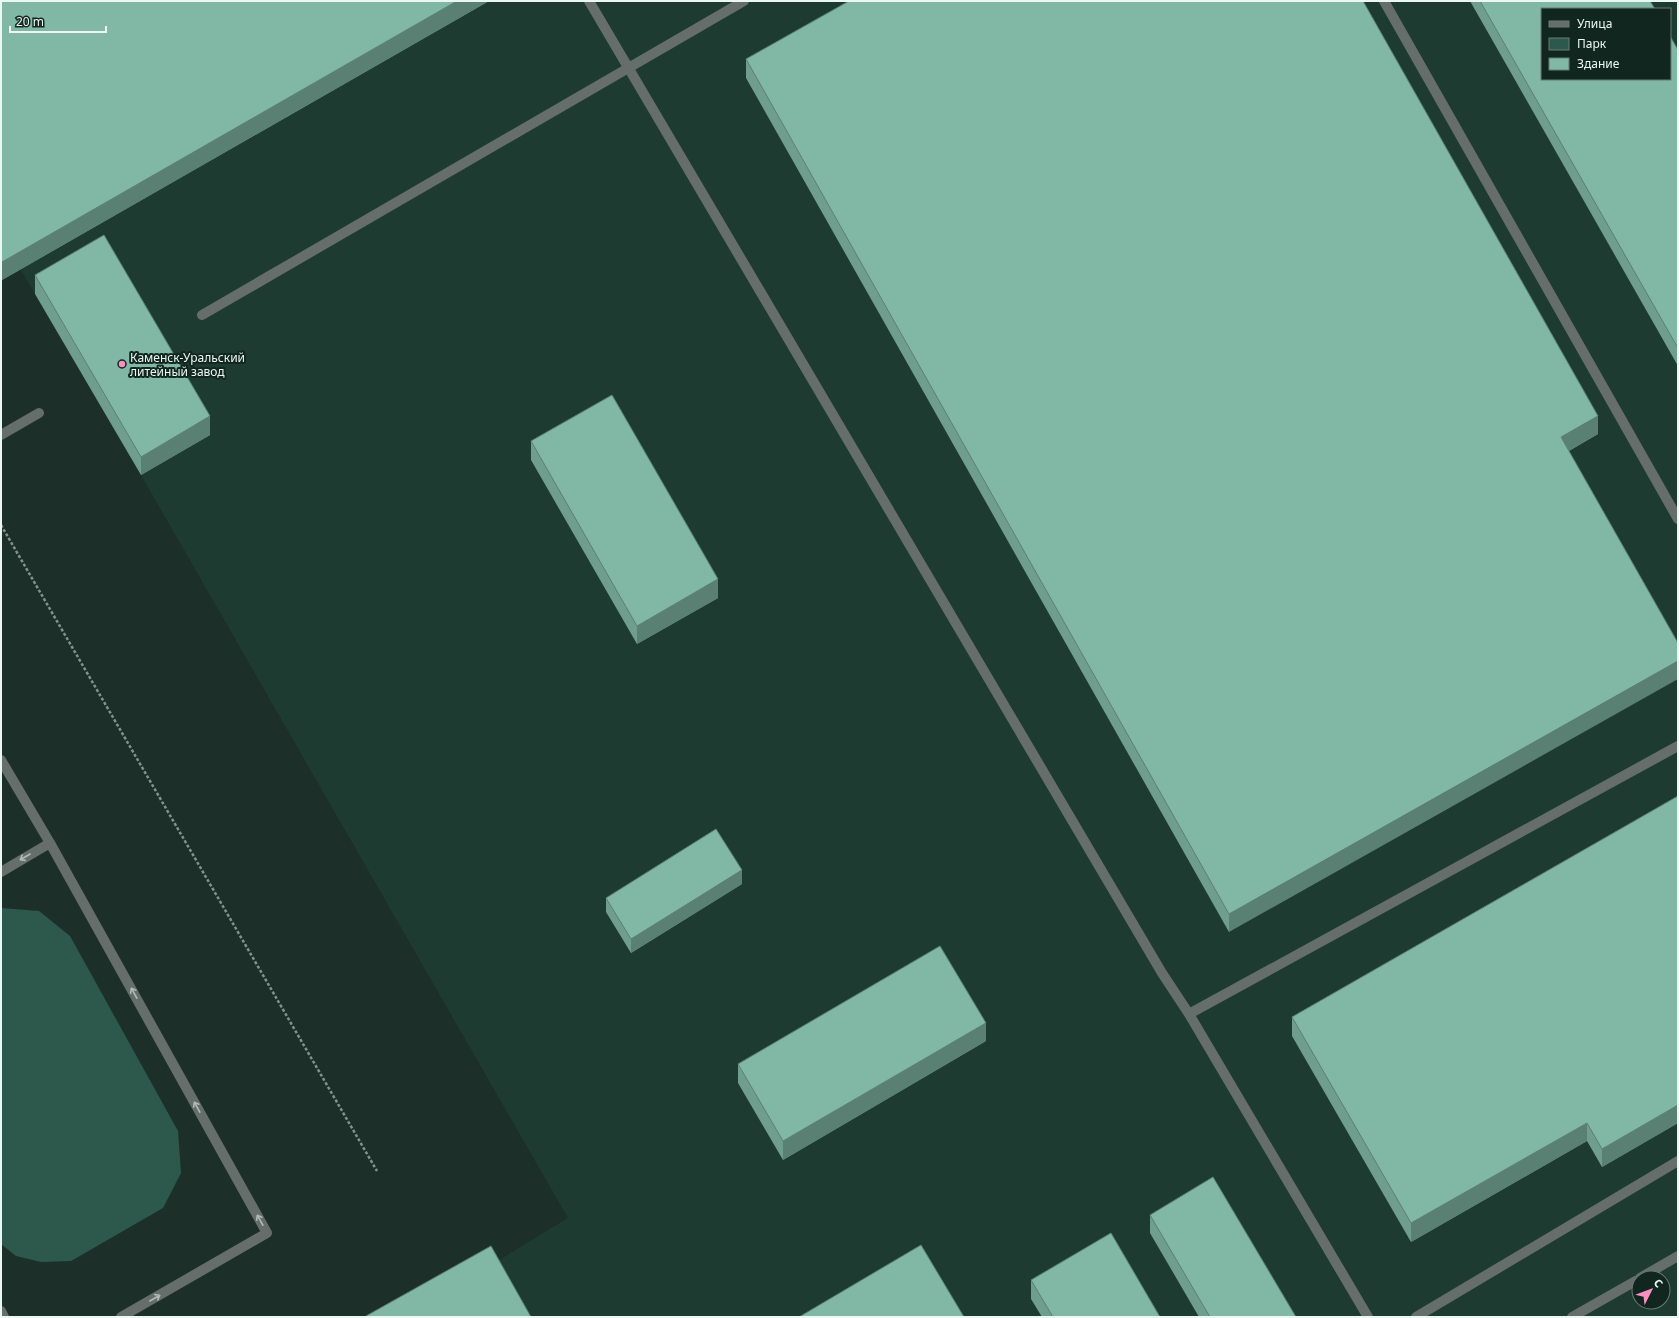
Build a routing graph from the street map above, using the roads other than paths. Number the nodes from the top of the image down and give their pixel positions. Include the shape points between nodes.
1 (589, 1) edge
2 (744, 1) edge
3 (1384, 1) edge
4 (628, 68) junction
5 (202, 315) dead end
6 (40, 413) dead end
7 (1, 435) edge
8 (1678, 519) edge
9 (1678, 746) edge
10 (1, 760) edge
11 (50, 843) junction
12 (1, 872) edge
13 (1189, 1014) junction
14 (1678, 1161) edge
15 (1678, 1256) edge
16 (1653, 1270) edge
17 (1631, 1283) edge
18 (1, 1311) edge
19 (4, 1317) edge
20 (121, 1317) edge
21 (1368, 1317) edge
22 (1416, 1317) edge
23 (1572, 1317) edge

1 - 4 street
2 - 4 street
3 - 8 street
4 - 5 street
4 - 13 street via 1162,973
6 - 7 street
9 - 13 street
10 - 11 street
11 -> 12 street
20 -> 11 street via 267,1233
13 - 21 street
14 - 22 street
15 - 16 street
17 - 23 street
18 - 19 street

